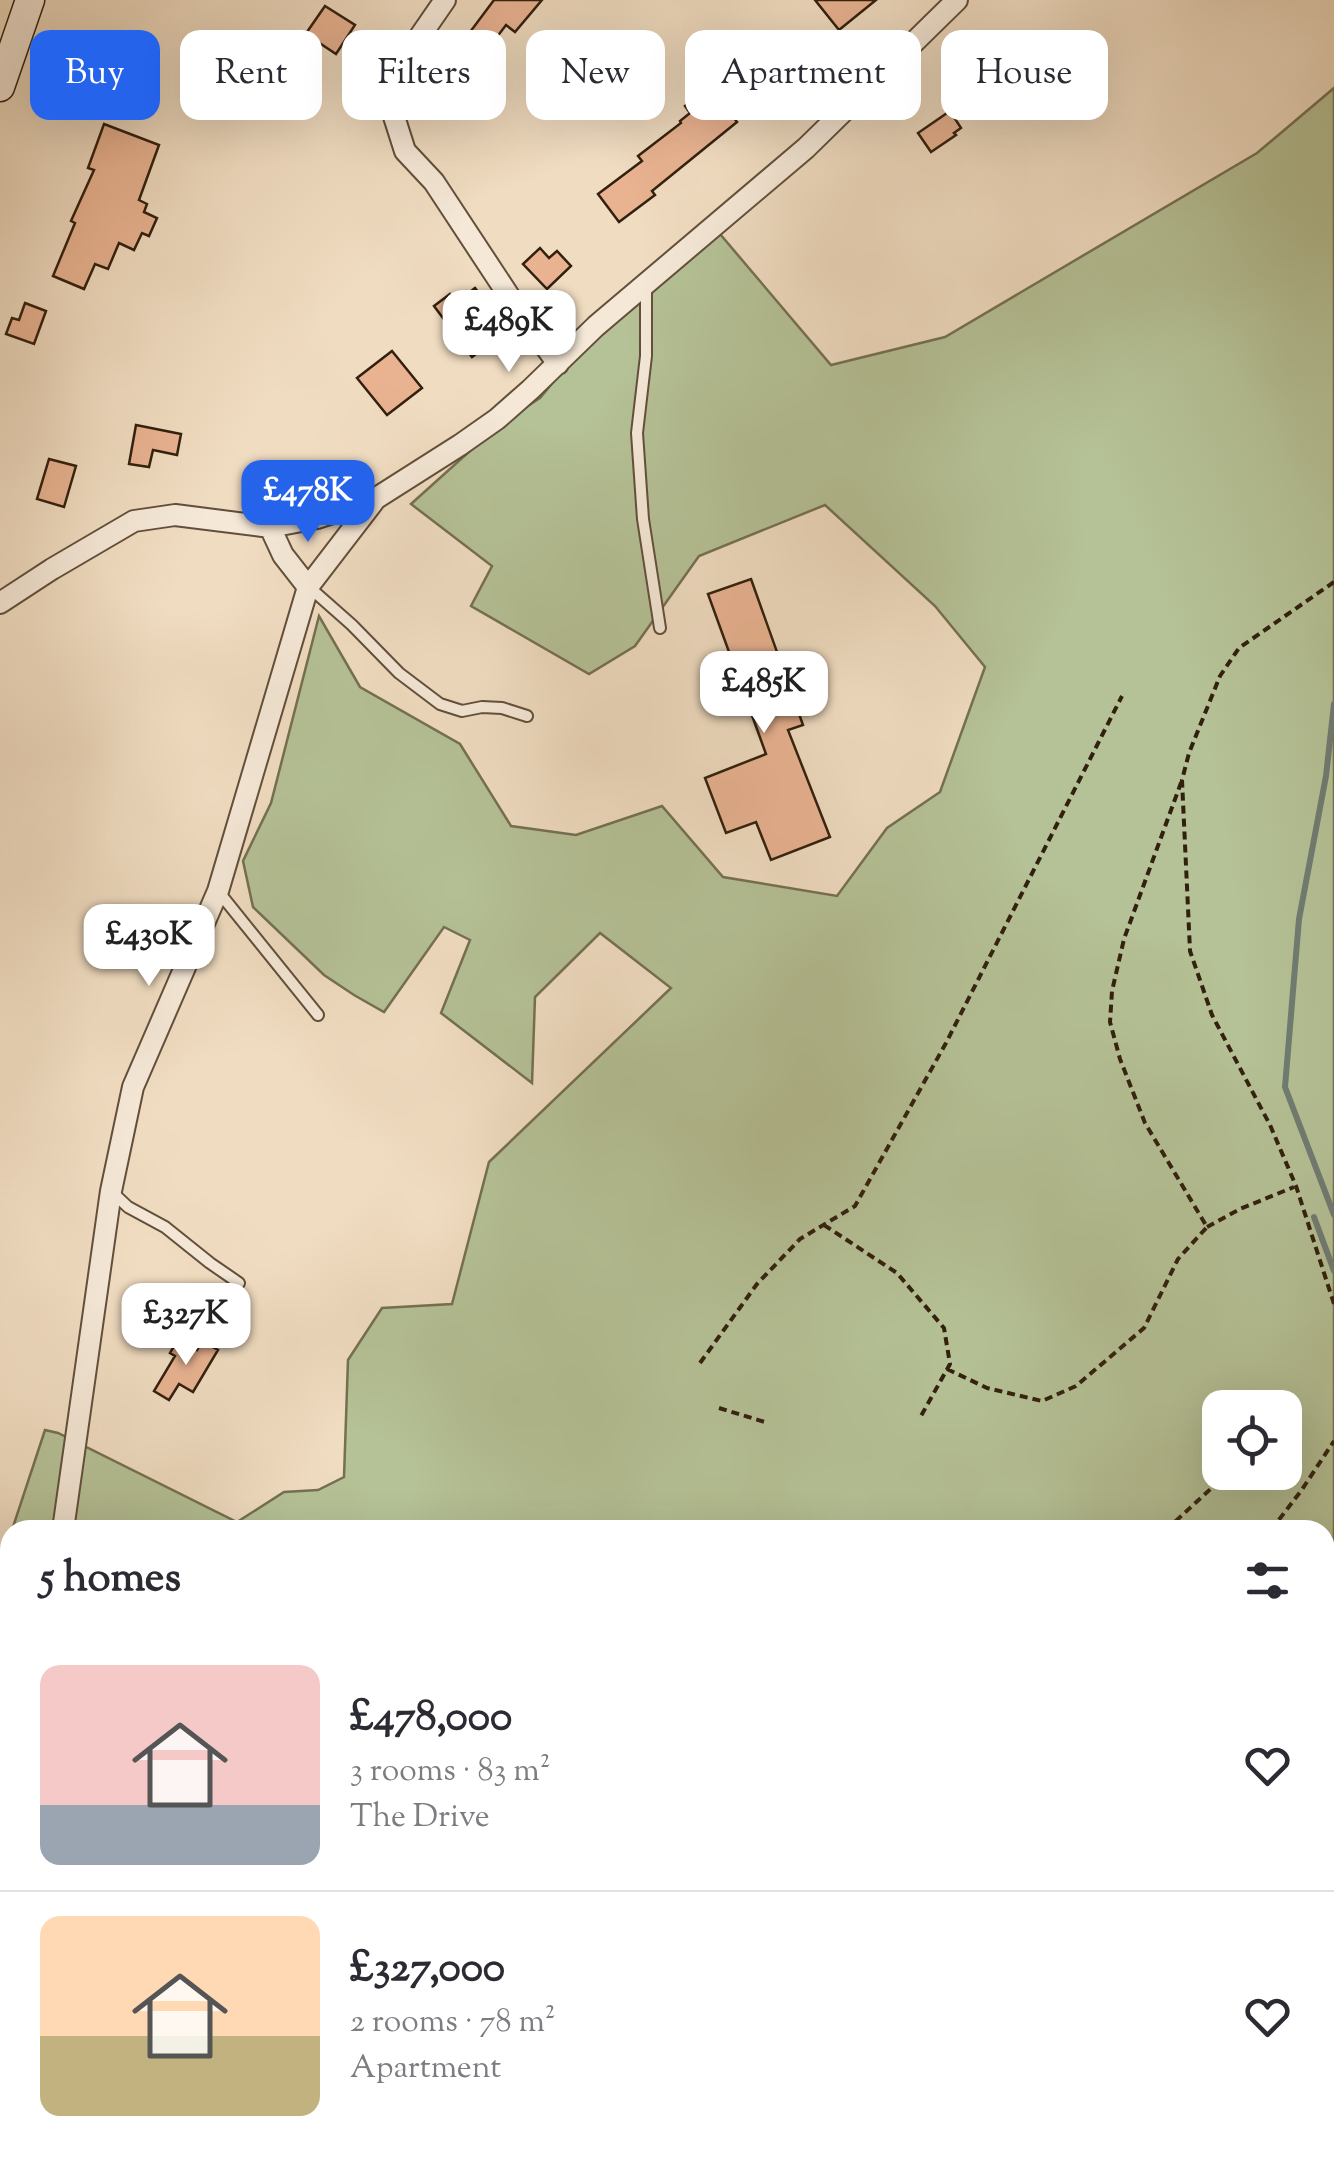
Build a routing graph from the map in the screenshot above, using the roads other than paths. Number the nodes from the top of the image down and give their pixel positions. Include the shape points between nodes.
1 (30, 0) edge
2 (445, 0) edge
3 (956, 0) edge
4 (0, 87) edge
5 (646, 283) junction
6 (558, 364) junction
7 (376, 500) junction
8 (270, 526) junction
9 (308, 586) junction
10 (0, 603) edge
11 (660, 628) dead end
12 (528, 716) dead end
13 (218, 891) junction
14 (318, 1015) dead end
15 (111, 1191) junction
16 (240, 1282) dead end
17 (64, 1520) edge

1 - 4 street
2 - 6 street via 405,58 390,104 405,151 434,182
3 - 5 street via 806,148
5 - 6 street
5 - 11 lane via 637,432
6 - 7 street via 497,419
7 - 8 street
7 - 9 street
8 - 9 street
8 - 10 street via 174,515 134,522
9 - 12 lane via 440,704
9 - 13 street
13 - 14 lane
13 - 15 street via 133,1088
15 - 16 lane
15 - 17 street

